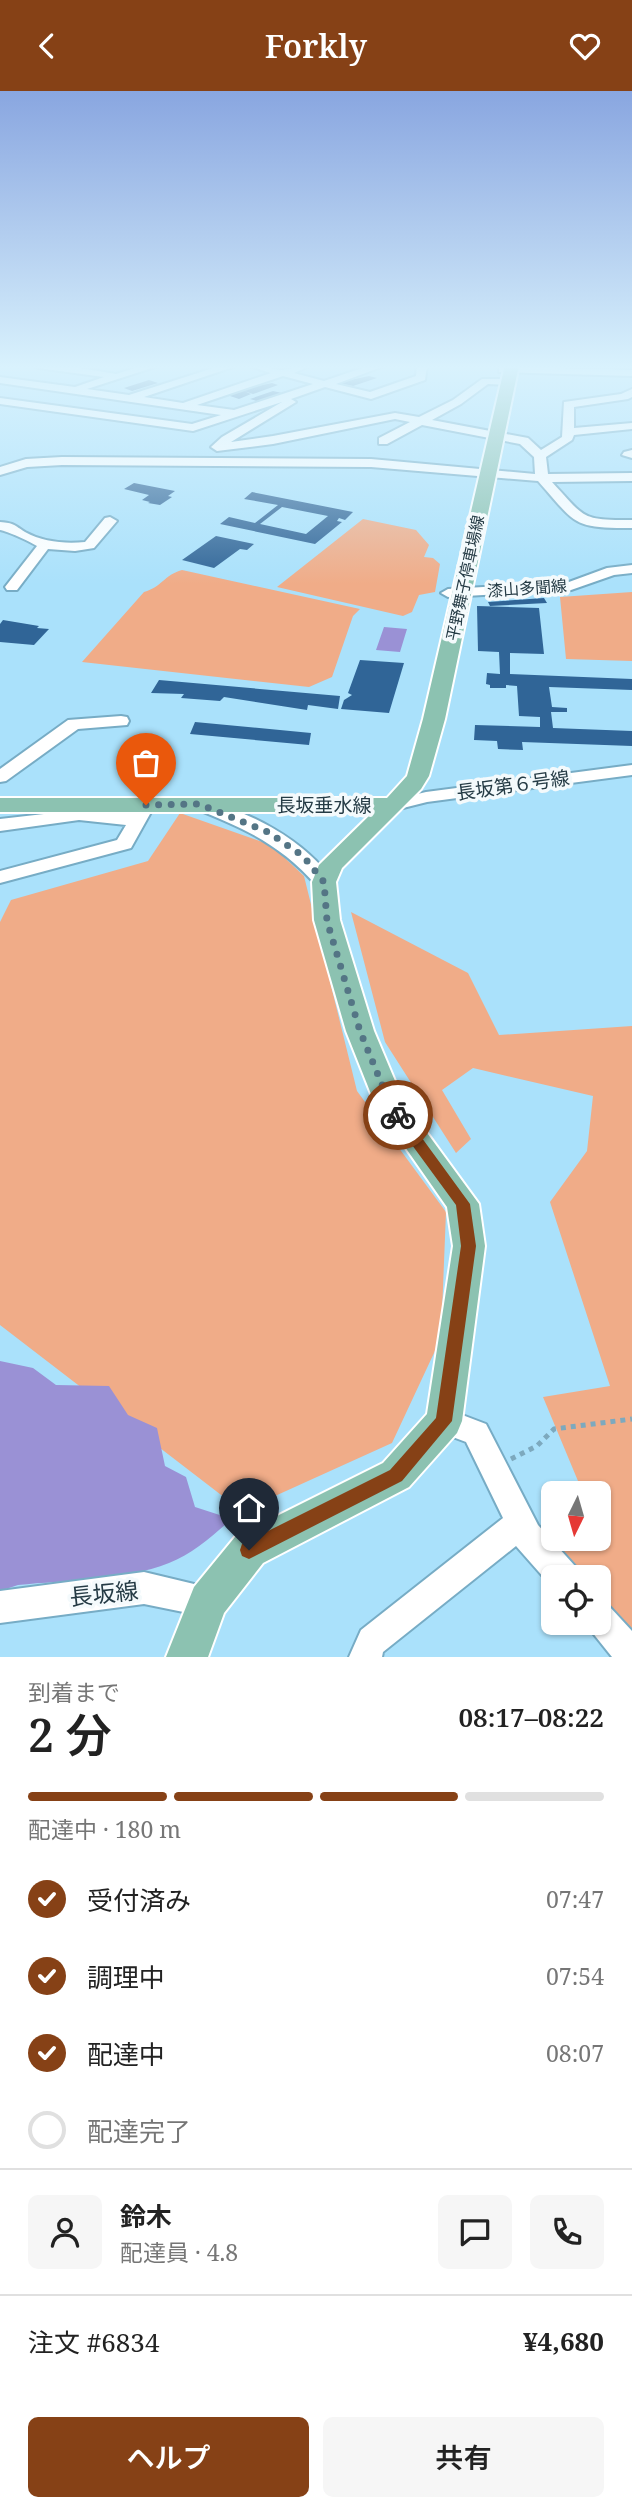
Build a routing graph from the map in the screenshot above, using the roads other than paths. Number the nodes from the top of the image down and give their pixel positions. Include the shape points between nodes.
1 (229, 438) edge
2 (283, 438) edge
3 (389, 438) edge
4 (490, 438) edge
5 (508, 438) edge
6 (568, 438) edge
7 (383, 441) dead end
8 (217, 447) junction
9 (540, 456) junction
10 (201, 461) junction
11 (0, 471) edge
12 (482, 474) junction
13 (632, 477) edge
14 (542, 478) junction
15 (110, 521) dead end
16 (632, 524) edge
17 (0, 526) edge
18 (44, 545) junction
19 (632, 569) edge
20 (592, 578) junction
21 (632, 582) edge
22 (12, 587) dead end
23 (455, 593) junction
24 (121, 721) dead end
25 (632, 770) edge
26 (0, 777) edge
27 (402, 797) junction
28 (199, 804) junction
29 (0, 805) edge
30 (142, 813) junction
31 (0, 825) edge
32 (0, 877) edge
33 (324, 882) junction
34 (444, 1421) junction
35 (521, 1523) junction
36 (553, 1565) edge
37 (208, 1601) junction
38 (0, 1607) edge
39 (611, 1632) edge
40 (632, 1655) edge
41 (187, 1657) edge
42 (365, 1657) edge

1 - 8 street
2 - 8 street
3 - 7 street
4 - 12 main road, 平野舞子停車場線
5 - 9 street via 524,441
6 - 9 street
8 - 10 street
9 - 14 street
10 - 11 street via 41,461
10 - 12 street via 370,463
12 - 14 street
12 - 23 main road, 平野舞子停車場線
13 - 14 street
14 - 16 street via 584,521
15 - 18 street via 89,545
17 - 18 street via 12,527 19,536
18 - 22 street
19 - 20 street, 漆山多聞線
20 - 21 street
20 - 23 street, 漆山多聞線 via 571,586
23 - 27 main road, 平野舞子停車場線 via 435,719 418,776
24 - 26 street via 74,724
25 - 27 street, 長坂第６号線
27 - 28 main road, 長坂垂水線
27 - 33 main road, 平野舞子停車場線 via 331,865
28 - 30 main road, 長坂垂水線
28 - 33 street via 268,832 303,856
29 - 30 main road, 長坂垂水線
30 - 31 street
30 - 32 street via 124,844
33 - 34 main road via 327,921 360,1031 390,1104 463,1204 469,1246
34 - 35 street via 476,1433
34 - 37 main road via 396,1475 249,1550
35 - 36 street
35 - 42 street via 372,1641
37 - 38 street, 長坂線 via 144,1588
37 - 41 main road
39 - 40 street

